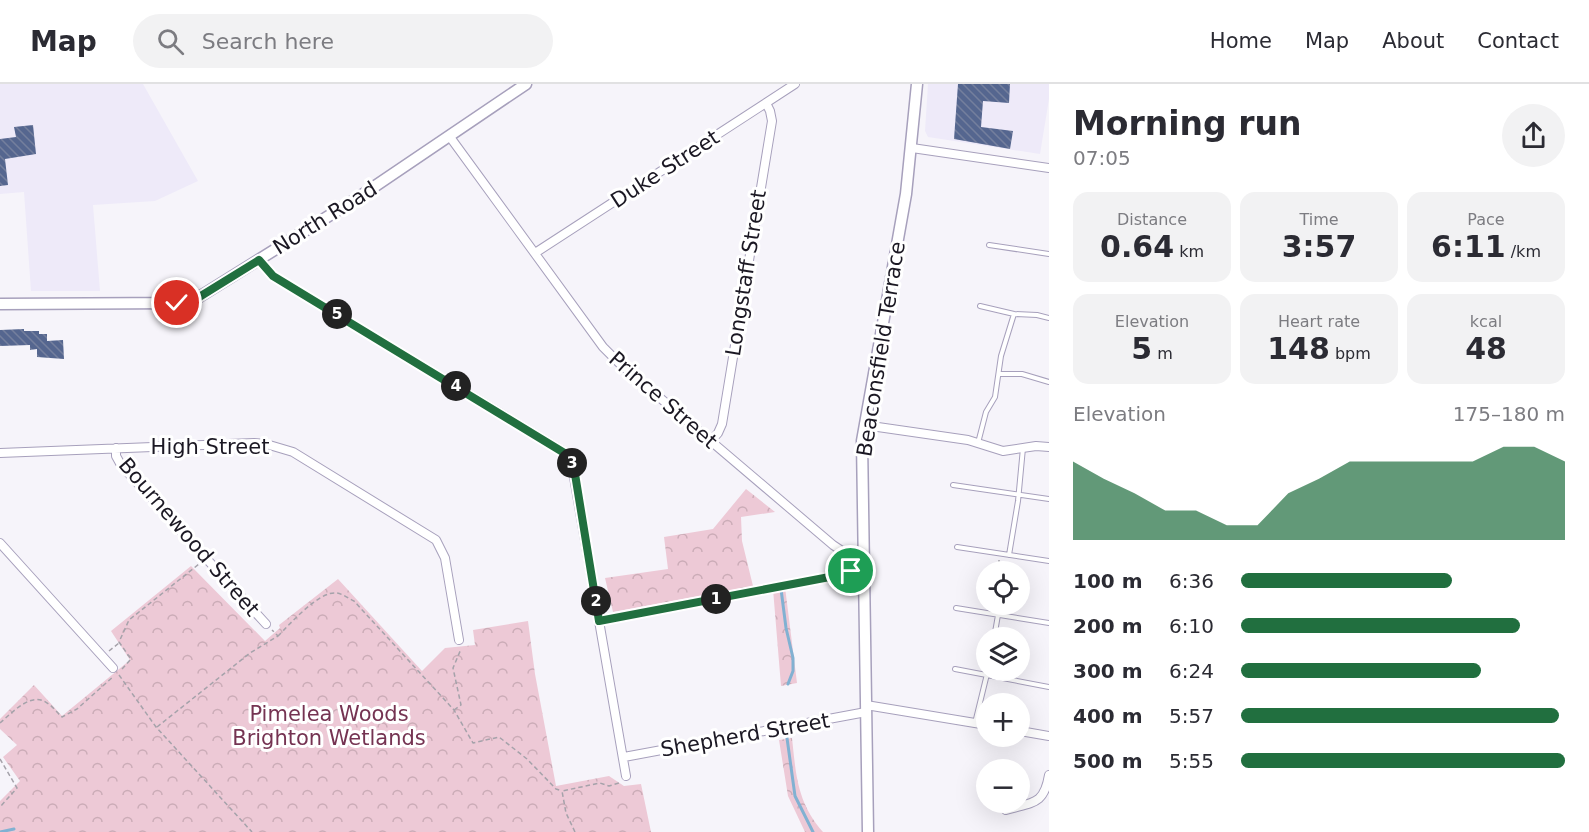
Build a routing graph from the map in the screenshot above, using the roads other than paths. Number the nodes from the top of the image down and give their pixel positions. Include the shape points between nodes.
1 (526, 84) edge
2 (795, 84) edge
3 (917, 84) edge
4 (766, 103) junction
5 (450, 137) junction
6 (912, 148) junction
7 (1049, 168) edge
8 (989, 245) dead end
9 (535, 253) junction
10 (1049, 254) edge
11 (259, 260) junction
12 (0, 304) edge
13 (980, 306) dead end
14 (1014, 314) junction
15 (1049, 318) edge
16 (999, 374) junction
17 (1049, 382) edge
18 (864, 425) junction
19 (710, 442) junction
20 (978, 444) junction
21 (1023, 447) junction
22 (1049, 447) edge
23 (116, 448) junction
24 (0, 453) edge
25 (953, 485) dead end
26 (1018, 494) junction
27 (1049, 499) edge
28 (0, 543) edge
29 (957, 547) dead end
30 (840, 551) junction
31 (863, 555) junction
32 (1009, 555) junction
33 (1049, 561) edge
34 (851, 570) junction
35 (864, 588) junction
36 (956, 608) dead end
37 (976, 611) edge
38 (998, 615) joint
39 (599, 621) junction
40 (1049, 623) edge
41 (266, 624) road end
42 (996, 627) edge
43 (459, 640) road end
44 (113, 668) road end
45 (955, 669) dead end
46 (976, 672) edge
47 (985, 681) edge
48 (1022, 681) edge
49 (1049, 687) edge
50 (866, 709) junction
51 (975, 723) joint
52 (1030, 733) edge
53 (1049, 736) edge
54 (624, 757) junction
55 (1049, 775) edge
56 (626, 776) road end
57 (1030, 802) edge
58 (868, 832) edge

1 - 5 main road, North Road
2 - 4 street, Duke Street
3 - 6 main road, Beaconsfield Terrace
4 - 9 street, Duke Street
4 - 19 street, Longstaff Street via 772,116 722,424
5 - 9 street, Prince Street
5 - 11 main road, North Road
6 - 7 street
6 - 18 main road, Beaconsfield Terrace
8 - 10 lane
9 - 19 street, Prince Street via 611,355
11 - 12 main road, North Road via 184,303
11 - 39 street via 273,276 566,454 574,468
13 - 14 lane
14 - 15 lane
14 - 16 lane
16 - 17 lane
16 - 20 lane
18 - 20 street
18 - 31 main road, Beaconsfield Terrace
19 - 30 street, Prince Street
20 - 21 street via 1003,451
21 - 22 street
21 - 26 lane
23 - 24 street, High Street
23 - 41 street, Bournewood Street via 121,465
23 - 43 street, High Street via 254,443 292,452 436,540 445,558
25 - 26 lane
26 - 27 lane
26 - 32 lane
28 - 44 street
29 - 32 lane
30 - 31 street
30 - 34 street, Prince Street
31 - 35 main road, Beaconsfield Terrace
32 - 33 lane
34 - 35 street, Prince Street
34 - 39 street
35 - 50 main road, Beaconsfield Terrace
36 - 37 lane
38 - 40 lane
38 - 42 lane
39 - 54 street
45 - 46 lane
47 - 51 lane
48 - 49 lane
50 - 51 street, Shepherd Street
50 - 54 street, Shepherd Street
50 - 58 main road, Beaconsfield Terrace
52 - 53 street
54 - 56 street
55 - 57 street via 1044,795

